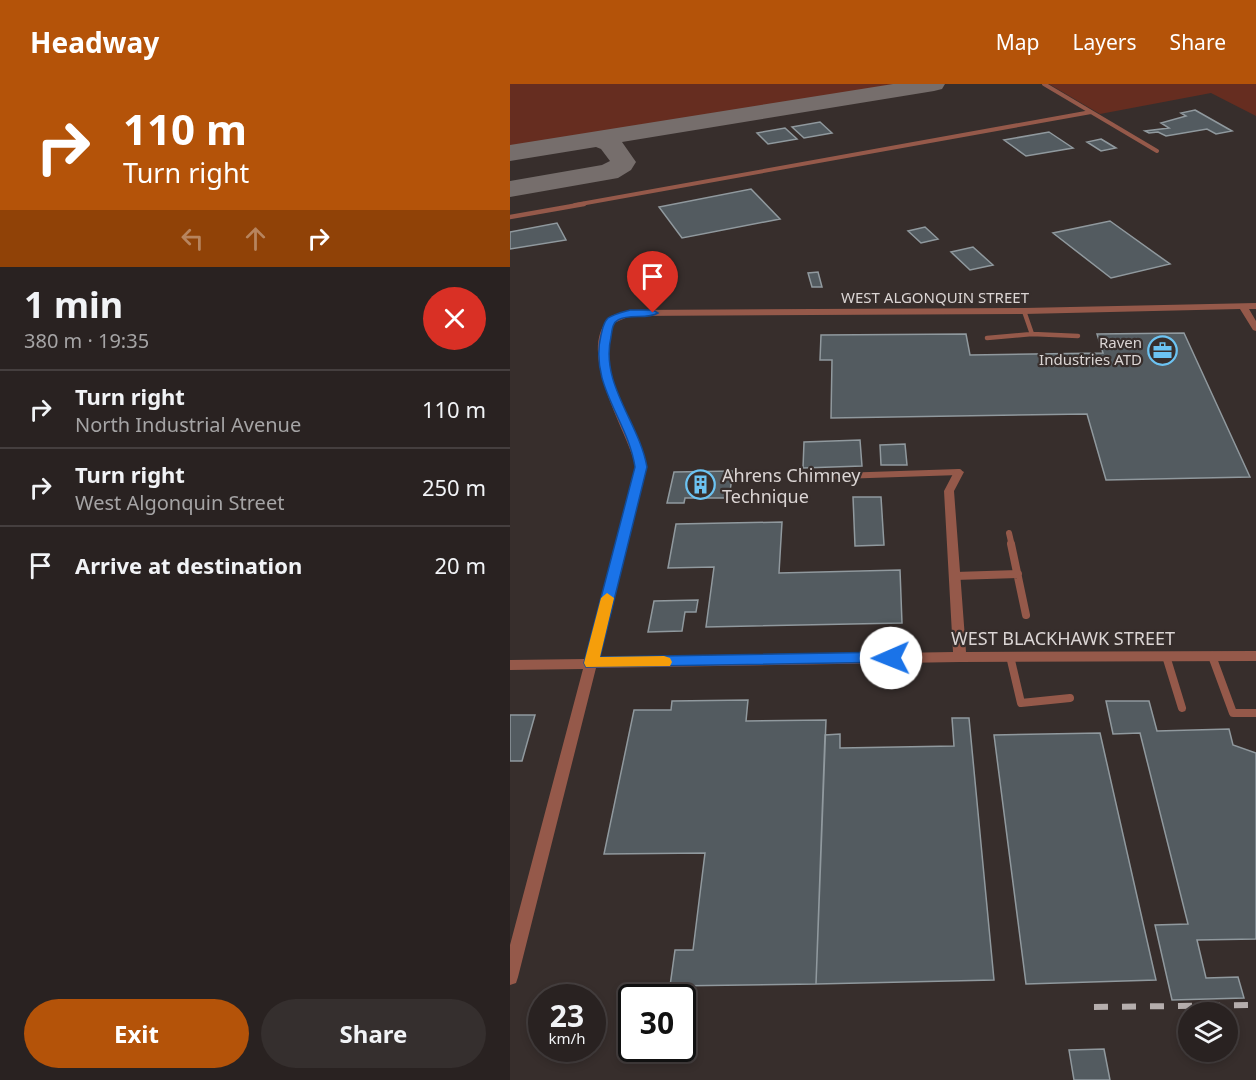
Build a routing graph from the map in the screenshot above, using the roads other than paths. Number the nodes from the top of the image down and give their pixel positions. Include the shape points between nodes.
1 (1044, 84) edge
2 (1091, 112) junction
3 (1156, 151) dead end
4 (510, 217) edge
5 (1243, 306) junction
6 (1256, 306) edge
7 (1024, 311) junction
8 (1256, 328) edge
9 (1032, 334) junction
10 (1078, 336) dead end
11 (987, 338) dead end
12 (959, 472) joint
13 (810, 477) dead end
14 (1009, 533) dead end
15 (1018, 574) junction
16 (954, 576) junction
17 (1026, 615) dead end
18 (1010, 656) junction
19 (1166, 656) junction
20 (1212, 656) junction
21 (1256, 656) edge
22 (960, 657) junction
23 (591, 663) junction
24 (510, 665) edge
25 (1070, 698) dead end
26 (1182, 708) dead end
27 (1256, 712) edge
28 (510, 977) edge

1 - 2 lane
2 - 3 lane
2 - 4 lane
5 - 6 street, WEST ALGONQUIN STREET
5 - 7 street, WEST ALGONQUIN STREET
5 - 8 street
7 - 9 lane
7 - 23 street, WEST ALGONQUIN STREET via 630,313 614,318 609,323 602,352 608,385 638,450 641,467
9 - 10 lane
9 - 11 lane
12 - 13 lane
12 - 16 street via 949,491
14 - 15 lane
15 - 16 lane
15 - 17 lane
16 - 22 street
18 - 19 street, WEST BLACKHAWK STREET
18 - 22 street, WEST BLACKHAWK STREET
18 - 25 lane via 1021,702
19 - 20 street, WEST BLACKHAWK STREET
19 - 26 lane
20 - 21 street, WEST BLACKHAWK STREET
20 - 27 lane via 1233,713
22 - 23 street, WEST BLACKHAWK STREET
23 - 24 street, WEST BLACKHAWK STREET
23 - 28 street

